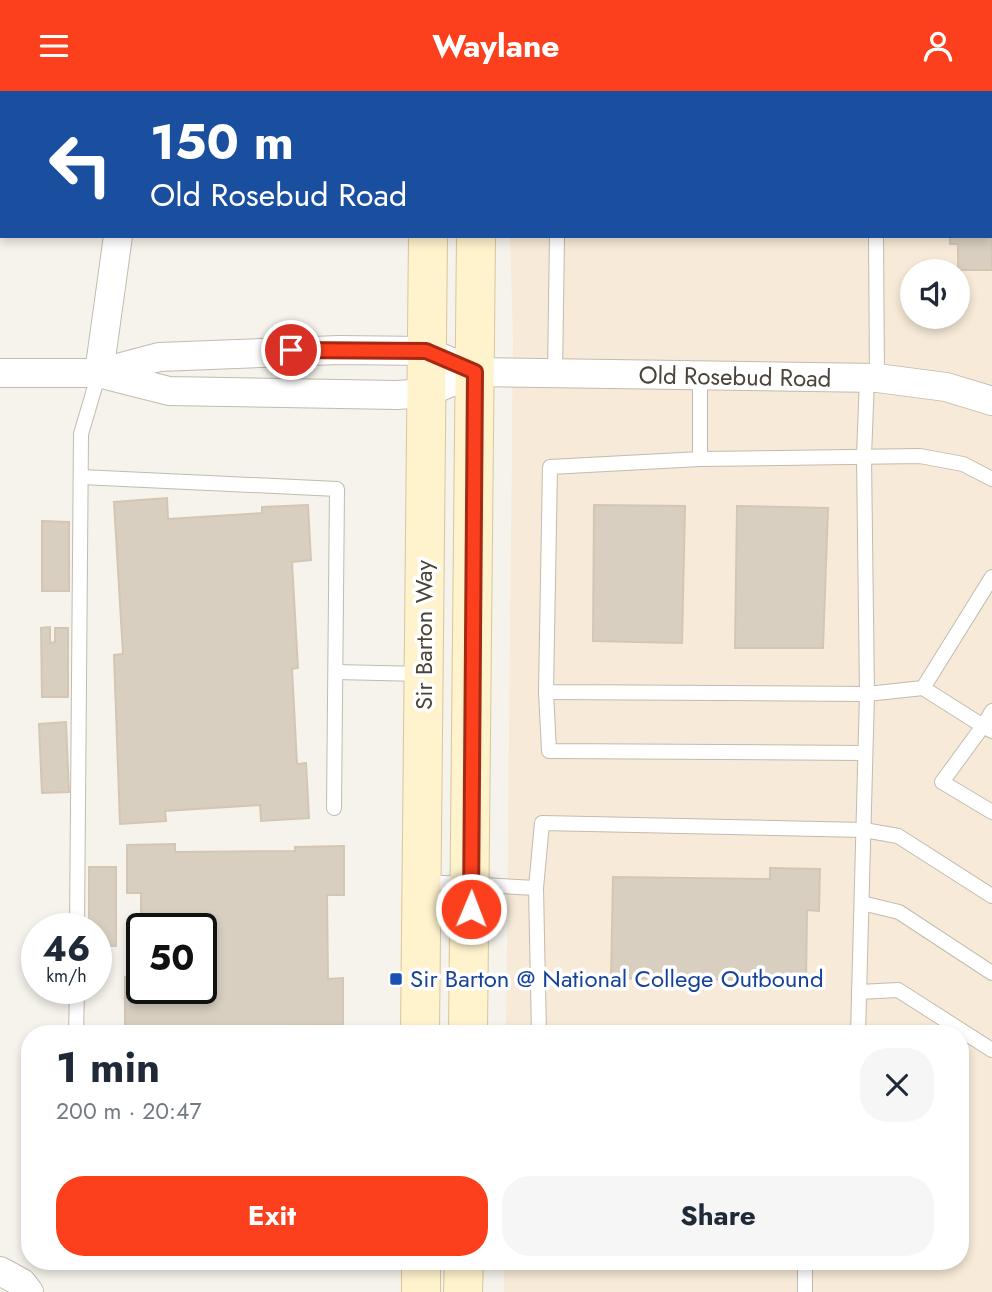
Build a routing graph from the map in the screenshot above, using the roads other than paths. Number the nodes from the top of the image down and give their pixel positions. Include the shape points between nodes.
1 (118, 238) edge
2 (428, 238) edge
3 (476, 238) edge
4 (557, 238) edge
5 (876, 238) edge
6 (426, 351) junction
7 (475, 372) junction
8 (0, 373) edge
9 (99, 373) junction
10 (555, 375) junction
11 (700, 376) junction
12 (872, 379) junction
13 (426, 393) junction
14 (992, 401) edge
15 (864, 456) junction
16 (700, 459) junction
17 (81, 477) junction
18 (992, 478) edge
19 (992, 577) edge
20 (336, 672) junction
21 (424, 674) junction
22 (923, 688) junction
23 (546, 692) junction
24 (867, 694) junction
25 (992, 711) edge
26 (988, 728) edge
27 (865, 753) junction
28 (334, 808) dead end
29 (992, 811) edge
30 (864, 830) junction
31 (422, 882) junction
32 (472, 885) junction
33 (536, 888) junction
34 (992, 896) edge
35 (862, 903) junction
36 (77, 913) edge
37 (992, 973) edge
38 (859, 992) junction
39 (77, 1004) edge
40 (76, 1025) edge
41 (420, 1025) edge
42 (468, 1025) edge
43 (539, 1025) edge
44 (858, 1025) edge
45 (953, 1025) edge
46 (969, 1035) edge
47 (992, 1050) edge
48 (421, 1270) edge
49 (464, 1270) edge
50 (805, 1270) edge
51 (0, 1271) edge
52 (29, 1292) edge
53 (421, 1292) edge
54 (463, 1292) edge
55 (805, 1292) edge

1 - 9 street
2 - 6 main road, Sir Barton Way
3 - 7 main road, Sir Barton Way
4 - 10 lane
5 - 12 lane
6 - 7 street, Old Rosebud Road
6 - 9 street, Old Rosebud Road via 267,351 159,357
6 - 13 main road, Sir Barton Way
7 - 10 street, Old Rosebud Road
7 - 13 street, Old Rosebud Road
7 - 32 main road, Sir Barton Way
8 - 9 street, Old Rosebud Road
9 - 13 street, Old Rosebud Road via 169,391
9 - 17 lane via 81,434
10 - 11 street, Old Rosebud Road
11 - 12 street, Old Rosebud Road
11 - 16 lane
12 - 14 street, Old Rosebud Road via 946,387
12 - 15 lane
13 - 21 main road, Sir Barton Way
15 - 16 lane
15 - 18 lane via 920,456 963,464
15 - 24 lane
16 - 23 lane via 551,467
17 - 20 lane via 337,489
17 - 36 lane
19 - 22 lane
20 - 21 lane
20 - 28 lane
21 - 31 main road, Sir Barton Way
22 - 24 lane
22 - 26 lane
23 - 24 lane
23 - 27 lane via 549,751
24 - 27 lane
25 - 26 lane
26 - 29 lane via 942,782
27 - 30 lane
30 - 33 lane via 542,823
30 - 34 lane via 898,835
30 - 35 lane
31 - 32 lane
31 - 41 main road, Sir Barton Way
32 - 33 lane
32 - 42 main road, Sir Barton Way
33 - 43 lane
35 - 37 lane via 899,912
35 - 38 lane
38 - 44 lane
38 - 45 lane via 898,990
39 - 40 lane
46 - 47 lane
48 - 53 main road
49 - 54 main road
50 - 55 lane
51 - 52 street

